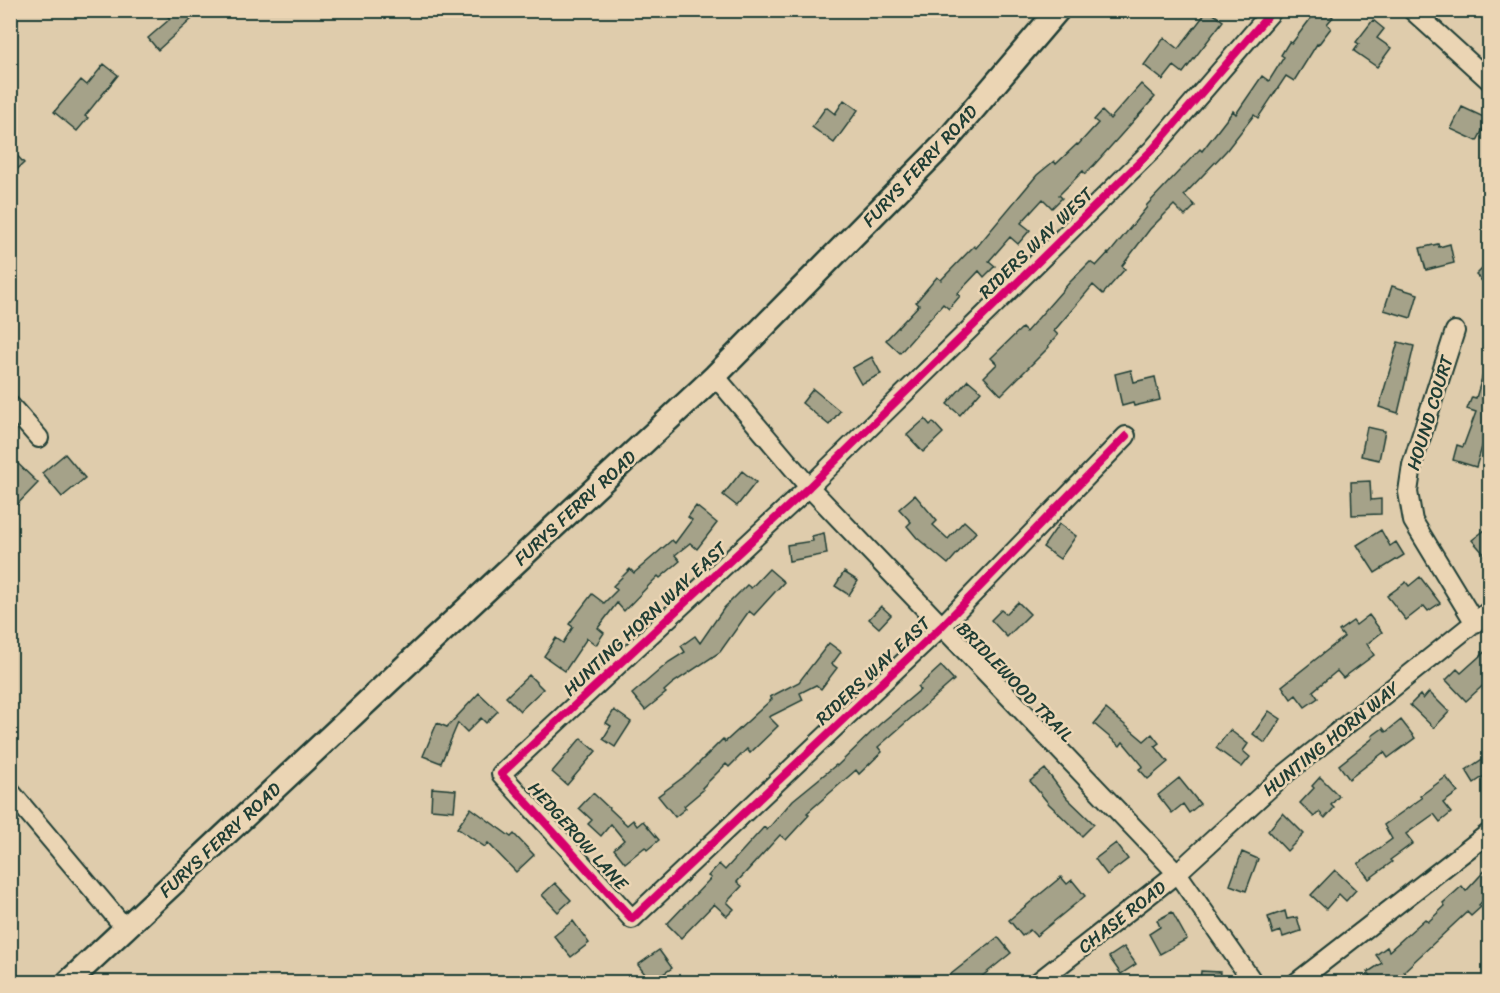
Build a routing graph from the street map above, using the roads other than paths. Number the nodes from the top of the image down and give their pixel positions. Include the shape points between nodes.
1 (1058, 10) edge
2 (1273, 10) edge
3 (1412, 10) edge
4 (1490, 81) edge
5 (1455, 331) dead end
6 (715, 376) junction
7 (10, 405) edge
8 (1126, 436) dead end
9 (39, 438) dead end
10 (809, 487) junction
11 (1490, 610) edge
12 (1475, 623) junction
13 (941, 627) junction
14 (501, 774) joint
15 (10, 791) edge
16 (1490, 832) edge
17 (1177, 873) junction
18 (632, 919) joint
19 (125, 928) junction
20 (68, 982) edge
21 (1038, 982) edge
22 (1253, 982) edge
23 (1297, 982) edge

1 - 6 main road, FURYS FERRY ROAD via 944,144
2 - 10 street, RIDERS WAY WEST via 1153,149
3 - 4 street
5 - 12 street, HOUND COURT via 1412,465 1408,492 1413,521
6 - 10 street, BRIDLEWOOD TRAIL
6 - 19 main road, FURYS FERRY ROAD
7 - 9 street
8 - 13 street, RIDERS WAY EAST
10 - 13 street, BRIDLEWOOD TRAIL
10 - 14 street, HUNTING HORN WAY EAST
11 - 12 street, HUNTING HORN WAY
12 - 17 street, HUNTING HORN WAY via 1285,774
13 - 17 street, BRIDLEWOOD TRAIL
13 - 18 street, RIDERS WAY EAST
14 - 18 street, HEDGEROW LANE
15 - 19 street
16 - 23 street
17 - 21 street, CHASE ROAD
17 - 22 street, BRIDLEWOOD TRAIL
19 - 20 main road, FURYS FERRY ROAD

